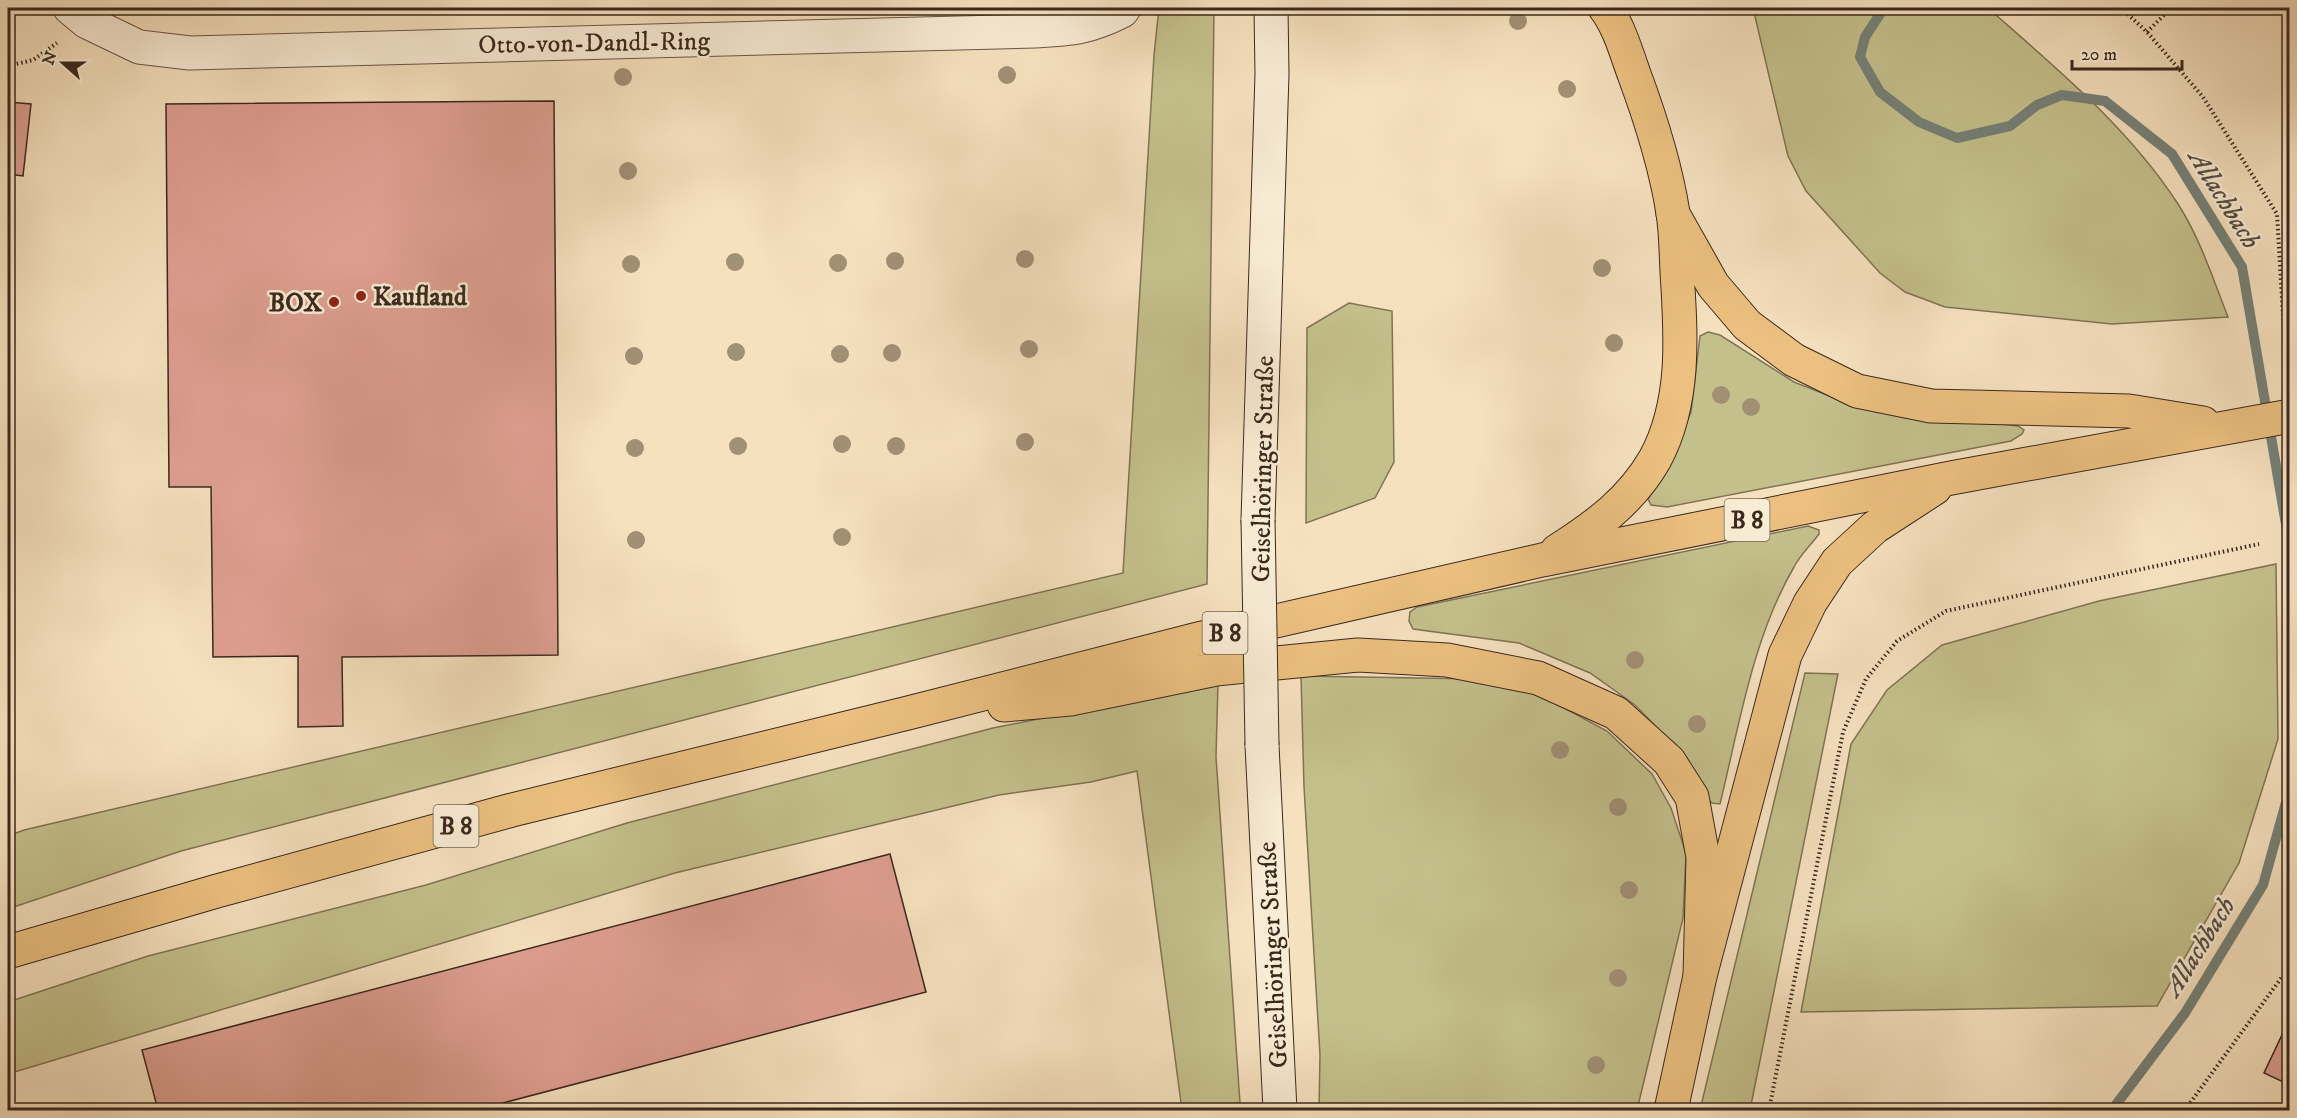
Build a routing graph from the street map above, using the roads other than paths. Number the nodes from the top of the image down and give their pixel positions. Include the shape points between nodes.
1 (1271, 8) edge
2 (1605, 8) edge
3 (1123, 9) edge
4 (78, 15) edge
5 (1673, 214) junction
6 (2289, 416) edge
7 (2226, 427) junction
8 (1951, 478) junction
9 (1542, 560) junction
10 (908, 713) junction
11 (8, 952) edge
12 (1700, 976) junction
13 (1280, 1110) edge
14 (1671, 1110) edge

1 - 13 main road, Geiselhöringer Straße, bridge via 1258,520 1262,746
2 - 5 main road via 1648,113
3 - 4 main road, Otto-von-Dandl-Ring via 1096,24 1035,31 190,53 139,47
5 - 7 main road via 1713,285 1747,325 1794,360 1857,391 1931,406 2129,411
5 - 9 main road via 1679,369 1667,432 1654,459 1617,506 1601,522
6 - 7 main road, B 8
7 - 8 main road, B 8
8 - 9 main road, B 8
8 - 12 main road via 1875,527 1837,562 1810,603 1785,655
9 - 10 main road, B 8 via 1202,638
10 - 11 main road, B 8 via 512,810
10 - 12 main road via 1070,699 1216,669 1358,655 1447,660 1538,678 1616,713 1669,760 1692,797 1703,857
12 - 14 main road

